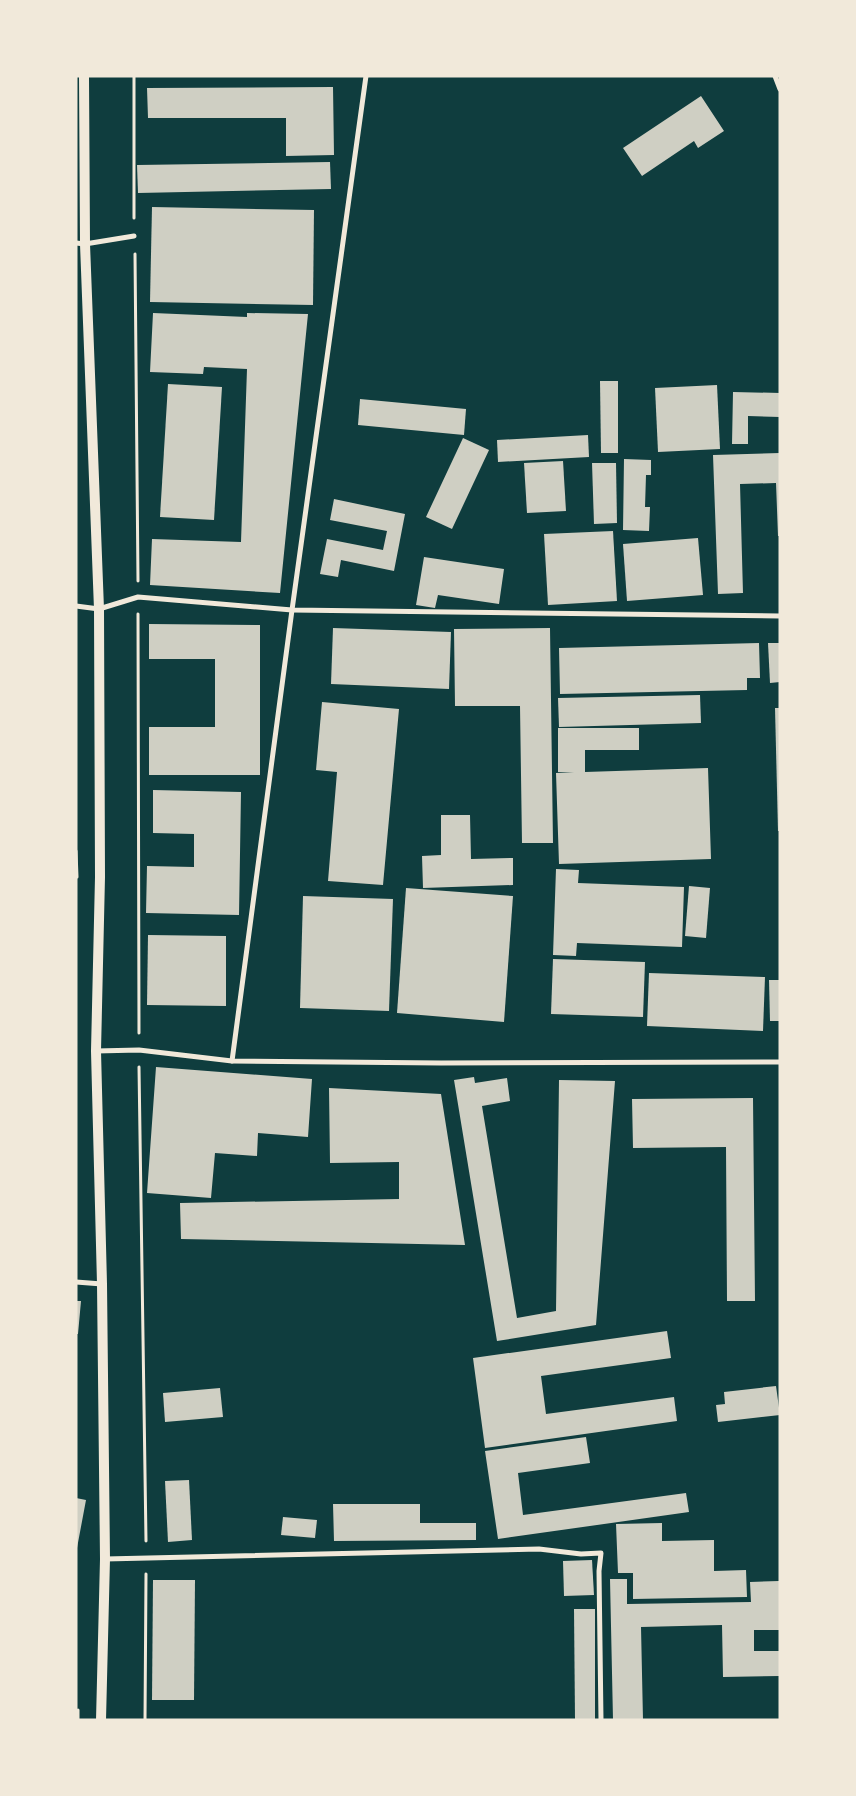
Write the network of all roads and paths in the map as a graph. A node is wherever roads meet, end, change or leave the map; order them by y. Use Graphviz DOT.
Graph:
graph roads {
  1 [pos="84,76"];
  2 [pos="134,76"];
  3 [pos="366,76"];
  4 [pos="775,76"];
  5 [pos="780,88"];
  6 [pos="134,236"];
  7 [pos="80,243"];
  8 [pos="138,597"];
  9 [pos="76,606"];
  10 [pos="99,609"];
  11 [pos="292,610"];
  12 [pos="780,616"];
  13 [pos="139,1050"];
  14 [pos="96,1051"];
  15 [pos="232,1061"];
  16 [pos="780,1062"];
  17 [pos="76,1282"];
  18 [pos="102,1284"];
  19 [pos="146,1557"];
  20 [pos="105,1559"];
  21 [pos="101,1720"];
  22 [pos="145,1720"];
  23 [pos="601,1720"];
  1 -- 7 [label="main road"];
  2 -- 6 [label="path"];
  3 -- 11 [label="street"];
  4 -- 5 [label="street"];
  6 -- 7 [label="street"];
  6 -- 8 [label="path"];
  7 -- 10 [label="main road"];
  8 -- 10 [label="street"];
  8 -- 11 [label="street"];
  8 -- 13 [label="path"];
  9 -- 10 [label="street"];
  10 -- 14 [label="main road"];
  11 -- 12 [label="street"];
  11 -- 15 [label="street"];
  13 -- 14 [label="street"];
  13 -- 15 [label="street"];
  13 -- 19 [label="path"];
  14 -- 18 [label="main road"];
  15 -- 16 [label="street"];
  17 -- 18 [label="street"];
  18 -- 20 [label="main road"];
  19 -- 20 [label="street"];
  19 -- 22 [label="path"];
  19 -- 23 [label="street"];
  20 -- 21 [label="main road"];
}
